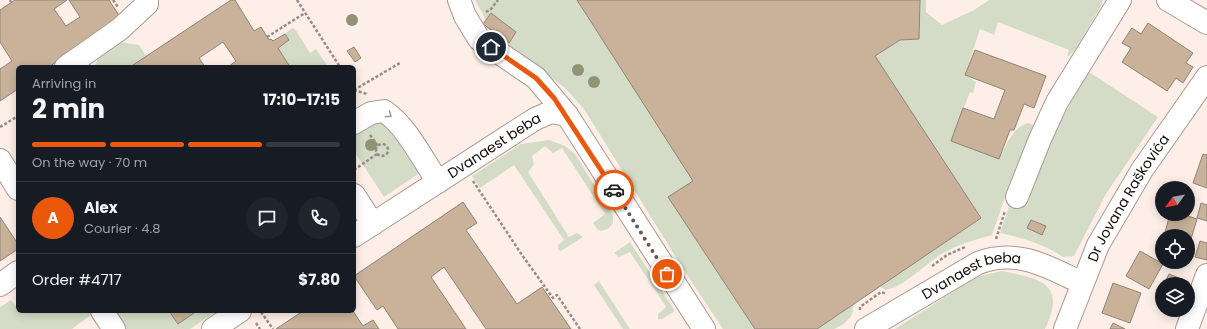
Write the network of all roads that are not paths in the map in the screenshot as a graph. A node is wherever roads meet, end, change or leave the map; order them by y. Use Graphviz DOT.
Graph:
graph roads {
  1 [pos="147,0"];
  2 [pos="459,0"];
  3 [pos="1120,0"];
  4 [pos="1168,0"];
  5 [pos="1207,23"];
  6 [pos="69,65"];
  7 [pos="1207,76"];
  8 [pos="567,115"];
  9 [pos="356,122"];
  10 [pos="0,160"];
  11 [pos="438,182"];
  12 [pos="16,186"];
  13 [pos="1017,197"];
  14 [pos="356,198"];
  15 [pos="373,224"];
  16 [pos="356,235"];
  17 [pos="16,273"];
  18 [pos="1207,275"];
  19 [pos="1082,283"];
  20 [pos="0,285"];
  21 [pos="103,313"];
  22 [pos="247,313"];
  23 [pos="114,329"];
  24 [pos="213,329"];
  25 [pos="704,329"];
  26 [pos="866,329"];
  27 [pos="1065,329"];
  28 [pos="1186,329"];
  1 -- 6 [label="street"];
  2 -- 8 [label="street"];
  3 -- 13 [label="street"];
  4 -- 5 [label="street"];
  7 -- 19 [label="street, Dr Jovana Raškovića"];
  8 -- 11 [label="street, Dvanaest beba"];
  8 -- 25 [label="street"];
  9 -- 11 [label="street, one-way"];
  10 -- 12 [label="street"];
  11 -- 15 [label="street, Dvanaest beba"];
  14 -- 15 [label="street"];
  15 -- 16 [label="street, Dvanaest beba"];
  17 -- 20 [label="street"];
  18 -- 28 [label="street"];
  19 -- 26 [label="street, Dvanaest beba"];
  19 -- 27 [label="street, Dr Jovana Raškovića"];
  21 -- 23 [label="street"];
  22 -- 24 [label="street"];
}
